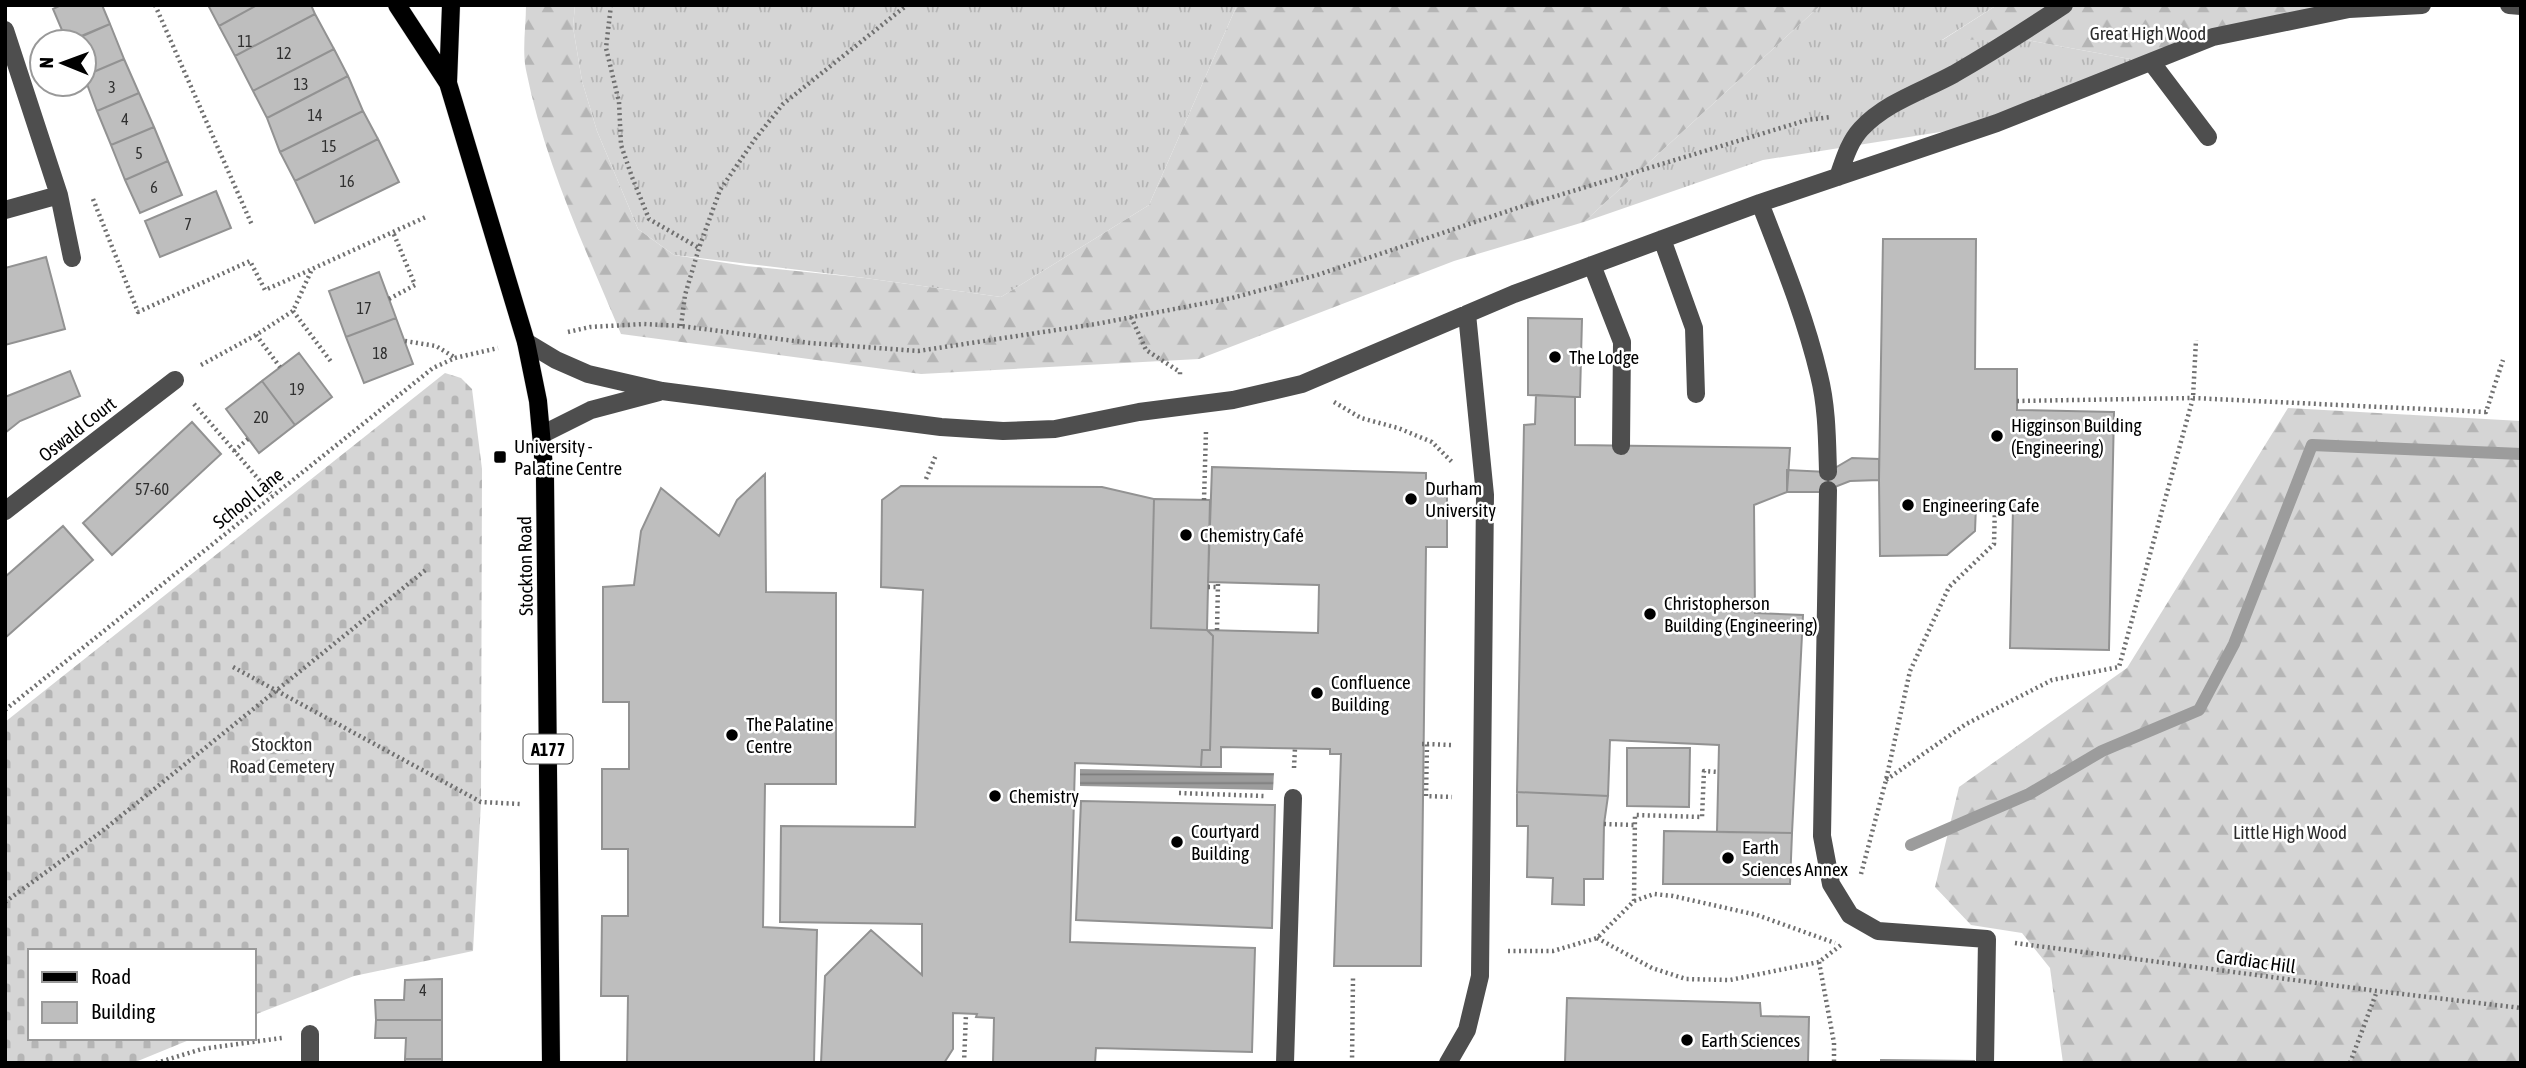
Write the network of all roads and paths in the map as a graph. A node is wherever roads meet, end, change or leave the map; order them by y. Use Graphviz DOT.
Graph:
graph roads {
  1 [pos="155,5"];
  2 [pos="397,5"];
  3 [pos="451,5"];
  4 [pos="611,5"];
  5 [pos="907,5"];
  6 [pos="2064,5"];
  7 [pos="2421,5"];
  8 [pos="2509,5"];
  9 [pos="2521,6"];
  10 [pos="6,33"];
  11 [pos="2152,63"];
  12 [pos="448,83"];
  13 [pos="1880,111"];
  14 [pos="2208,137"];
  15 [pos="1838,177"];
  16 [pos="59,195"];
  17 [pos="1760,203"];
  18 [pos="5,210"];
  19 [pos="428,216"];
  20 [pos="252,225"];
  21 [pos="393,232"];
  22 [pos="1662,239"];
  23 [pos="699,248"];
  24 [pos="72,258"];
  25 [pos="1592,265"];
  26 [pos="312,269"];
  27 [pos="121,271"];
  28 [pos="389,299"];
  29 [pos="293,311"];
  30 [pos="1467,314"];
  31 [pos="1131,317"];
  32 [pos="681,326"];
  33 [pos="256,335"];
  34 [pos="2196,340"];
  35 [pos="405,341"];
  36 [pos="526,342"];
  37 [pos="455,358"];
  38 [pos="2503,360"];
  39 [pos="332,363"];
  40 [pos="280,368"];
  41 [pos="175,380"];
  42 [pos="1302,384"];
  43 [pos="662,391"];
  44 [pos="1696,394"];
  45 [pos="2193,398"];
  46 [pos="2017,401"];
  47 [pos="1184,405"];
  48 [pos="543,434"];
  49 [pos="248,439"];
  50 [pos="940,446"];
  51 [pos="1621,446"];
  52 [pos="234,451"];
  53 [pos="1205,467"];
  54 [pos="926,479"];
  55 [pos="1485,495"];
  56 [pos="273,496"];
  57 [pos="1204,500"];
  58 [pos="1995,506"];
  59 [pos="5,511"];
  60 [pos="428,568"];
  61 [pos="1208,587"];
  62 [pos="1217,630"];
  63 [pos="233,667"];
  64 [pos="276,691"];
  65 [pos="5,710"];
  66 [pos="1451,745"];
  67 [pos="1295,748"];
  68 [pos="1718,772"];
  69 [pos="1886,780"];
  70 [pos="1179,793"];
  71 [pos="1293,798"];
  72 [pos="1481,799"];
  73 [pos="549,804"];
  74 [pos="1604,824"];
  75 [pos="1634,825"];
  76 [pos="1634,901"];
  77 [pos="5,902"];
  78 [pos="1850,915"];
  79 [pos="1597,938"];
  80 [pos="1987,939"];
  81 [pos="1840,945"];
  82 [pos="1480,950"];
  83 [pos="1353,978"];
  84 [pos="2377,991"];
  85 [pos="2521,1008"];
  86 [pos="965,1014"];
  87 [pos="310,1034"];
  88 [pos="156,1063"];
  89 [pos="310,1063"];
  90 [pos="551,1063"];
  91 [pos="964,1063"];
  92 [pos="1285,1063"];
  93 [pos="1352,1063"];
  94 [pos="1448,1063"];
  95 [pos="1834,1063"];
  96 [pos="1985,1063"];
  97 [pos="2350,1063"];
  1 -- 20 [label="path"];
  2 -- 12 [label="main road, Stockton Road"];
  3 -- 12 [label="main road, Stockton Road / A177"];
  4 -- 23 [label="path"];
  5 -- 23 [label="path"];
  6 -- 13 [label="street"];
  7 -- 11 [label="street"];
  8 -- 9 [label="street"];
  10 -- 16 [label="street"];
  11 -- 14 [label="street"];
  11 -- 15 [label="street"];
  12 -- 36 [label="main road, Stockton Road / A177"];
  13 -- 15 [label="street"];
  13 -- 31 [label="path, School Lane"];
  15 -- 17 [label="street"];
  16 -- 18 [label="street"];
  16 -- 24 [label="street"];
  17 -- 22 [label="street"];
  17 -- 78 [label="street"];
  19 -- 21 [label="path"];
  21 -- 26 [label="path"];
  21 -- 28 [label="path"];
  22 -- 25 [label="street"];
  22 -- 44 [label="street"];
  23 -- 32 [label="path"];
  25 -- 30 [label="street"];
  25 -- 51 [label="street"];
  26 -- 27 [label="path"];
  26 -- 29 [label="path"];
  29 -- 33 [label="path"];
  29 -- 39 [label="path"];
  30 -- 42 [label="street"];
  30 -- 55 [label="street"];
  31 -- 32 [label="path, School Lane"];
  31 -- 47 [label="path"];
  32 -- 36 [label="path, School Lane"];
  33 -- 40 [label="path"];
  33 -- 41 [label="path"];
  34 -- 45 [label="path"];
  35 -- 37 [label="path"];
  36 -- 37 [label="path, School Lane"];
  36 -- 43 [label="street"];
  36 -- 48 [label="main road, Stockton Road / A177"];
  37 -- 56 [label="path, School Lane"];
  38 -- 45 [label="path"];
  41 -- 52 [label="path"];
  41 -- 59 [label="street, Oswald Court"];
  42 -- 47 [label="street"];
  42 -- 55 [label="path"];
  43 -- 47 [label="street"];
  43 -- 48 [label="street"];
  45 -- 46 [label="path"];
  45 -- 69 [label="path"];
  48 -- 73 [label="main road, Stockton Road / A177"];
  49 -- 52 [label="path"];
  50 -- 54 [label="path"];
  52 -- 56 [label="path"];
  53 -- 57 [label="path"];
  55 -- 72 [label="street"];
  56 -- 65 [label="path, School Lane"];
  58 -- 69 [label="path"];
  60 -- 64 [label="path"];
  61 -- 62 [label="path"];
  63 -- 64 [label="path"];
  64 -- 73 [label="path"];
  64 -- 77 [label="path"];
  66 -- 72 [label="path"];
  67 -- 71 [label="path"];
  68 -- 75 [label="path"];
  69 -- 78 [label="path"];
  70 -- 71 [label="path"];
  71 -- 92 [label="street"];
  72 -- 82 [label="street"];
  73 -- 90 [label="main road, Stockton Road / A177"];
  74 -- 75 [label="path"];
  75 -- 76 [label="path"];
  76 -- 79 [label="path"];
  76 -- 81 [label="path"];
  78 -- 80 [label="street"];
  79 -- 82 [label="path"];
  79 -- 95 [label="path"];
  80 -- 84 [label="path, Cardiac Hill"];
  80 -- 96 [label="street"];
  82 -- 94 [label="street"];
  83 -- 93 [label="path"];
  84 -- 85 [label="path, Cardiac Hill"];
  84 -- 97 [label="path"];
  86 -- 91 [label="path"];
  87 -- 88 [label="path"];
  87 -- 89 [label="street"];
}
